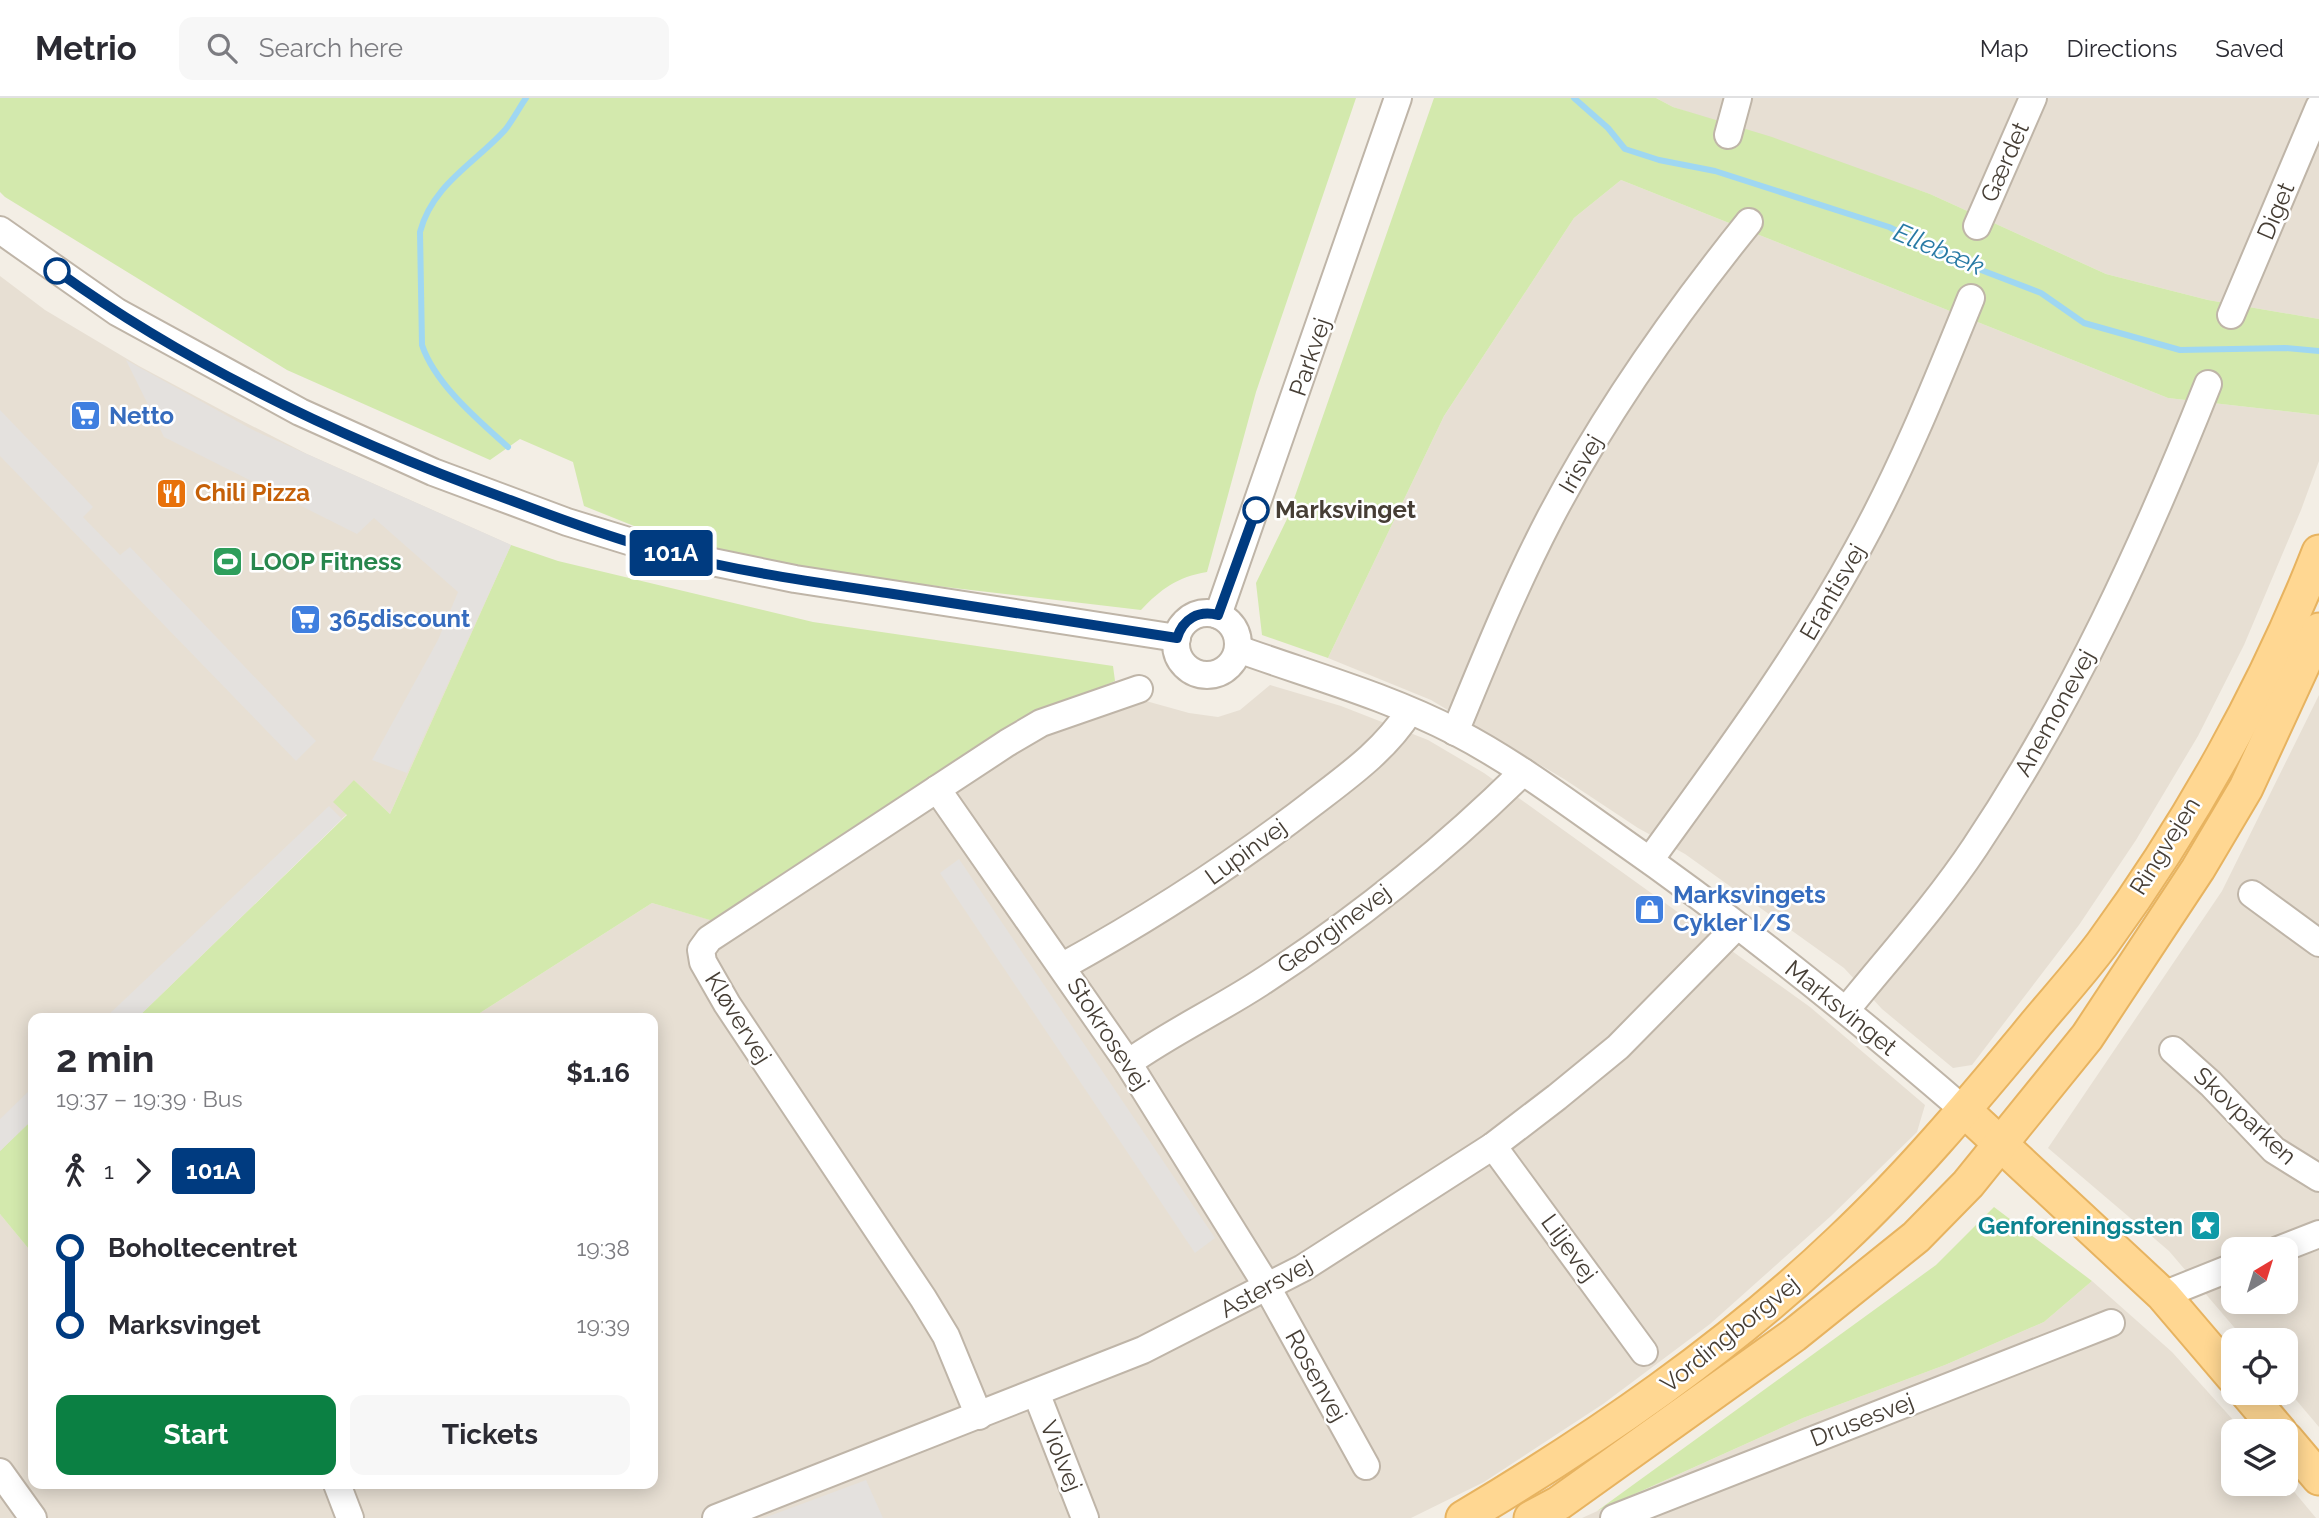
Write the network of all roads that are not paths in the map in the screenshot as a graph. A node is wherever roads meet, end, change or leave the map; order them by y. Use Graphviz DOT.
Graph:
graph roads {
  1 [pos="1398,98"];
  2 [pos="1738,98"];
  3 [pos="2033,98"];
  4 [pos="2319,107"];
  5 [pos="1728,135"];
  6 [pos="1749,222"];
  7 [pos="1976,226"];
  8 [pos="0,230"];
  9 [pos="1971,298"];
  10 [pos="2231,315"];
  11 [pos="2208,384"];
  12 [pos="2319,552"];
  13 [pos="1218,615"];
  14 [pos="2319,630"];
  15 [pos="1177,638"];
  16 [pos="1238,649"];
  17 [pos="1139,689"];
  18 [pos="1409,712"];
  19 [pos="1455,732"];
  20 [pos="1523,772"];
  21 [pos="937,789"];
  22 [pos="1650,860"];
  23 [pos="2252,894"];
  24 [pos="1737,926"];
  25 [pos="2319,943"];
  26 [pos="1063,966"];
  27 [pos="1847,1009"];
  28 [pos="2173,1050"];
  29 [pos="1128,1063"];
  30 [pos="1965,1111"];
  31 [pos="2001,1143"];
  32 [pos="1493,1146"];
  33 [pos="2319,1178"];
  34 [pos="2319,1234"];
  35 [pos="2298,1242"];
  36 [pos="2221,1272"];
  37 [pos="1267,1287"];
  38 [pos="2163,1295"];
  39 [pos="2111,1323"];
  40 [pos="1644,1352"];
  41 [pos="2221,1363"];
  42 [pos="1037,1395"];
  43 [pos="2257,1405"];
  44 [pos="979,1416"];
  45 [pos="2269,1419"];
  46 [pos="2298,1453"];
  47 [pos="1366,1466"];
  48 [pos="0,1472"];
  49 [pos="2319,1478"];
  50 [pos="339,1489"];
  51 [pos="33,1518"];
  52 [pos="350,1518"];
  53 [pos="716,1518"];
  54 [pos="1085,1518"];
  55 [pos="1463,1518"];
  56 [pos="1531,1518"];
  57 [pos="1614,1518"];
  1 -- 13 [label="street, Parkvej"];
  2 -- 5 [label="street"];
  3 -- 7 [label="street, Gærdet"];
  4 -- 10 [label="street, Diget"];
  6 -- 19 [label="street, Irisvej"];
  8 -- 15 [label="street"];
  9 -- 22 [label="street, Erantisvej"];
  11 -- 27 [label="street, Anemonevej"];
  12 -- 30 [label="main road, Ringvejen"];
  13 -- 15 [label="street"];
  13 -- 16 [label="street"];
  14 -- 31 [label="main road, Ringvejen"];
  15 -- 16 [label="street"];
  16 -- 18 [label="street, Marksvinget"];
  17 -- 21 [label="street, Kløvervej"];
  18 -- 19 [label="street, Marksvinget"];
  18 -- 26 [label="street, Lupinvej"];
  19 -- 20 [label="street, Marksvinget"];
  20 -- 22 [label="street, Marksvinget"];
  20 -- 29 [label="street, Georginevej"];
  21 -- 26 [label="street, Stokrosevej"];
  21 -- 44 [label="street, Kløvervej"];
  22 -- 24 [label="street, Marksvinget"];
  23 -- 25 [label="street"];
  24 -- 27 [label="street, Marksvinget"];
  24 -- 32 [label="street, Astersvej"];
  26 -- 29 [label="street, Stokrosevej"];
  27 -- 30 [label="street, Marksvinget"];
  28 -- 33 [label="street, Skovparken"];
  29 -- 37 [label="street, Stokrosevej"];
  30 -- 31 [label="main road"];
  30 -- 55 [label="main road, Vordingborgvej"];
  31 -- 38 [label="main road"];
  31 -- 56 [label="main road, Vordingborgvej"];
  32 -- 37 [label="street, Astersvej"];
  32 -- 40 [label="street, Liljevej"];
  34 -- 35 [label="street"];
  36 -- 38 [label="street"];
  37 -- 42 [label="street, Astersvej"];
  37 -- 47 [label="street, Rosenvej"];
  38 -- 41 [label="main road"];
  39 -- 57 [label="street, Drusesvej"];
  42 -- 44 [label="street, Astersvej"];
  42 -- 54 [label="street, Violvej"];
  43 -- 45 [label="main road"];
  44 -- 53 [label="street, Astersvej"];
  46 -- 49 [label="main road"];
  48 -- 51 [label="street"];
  50 -- 52 [label="street"];
}
